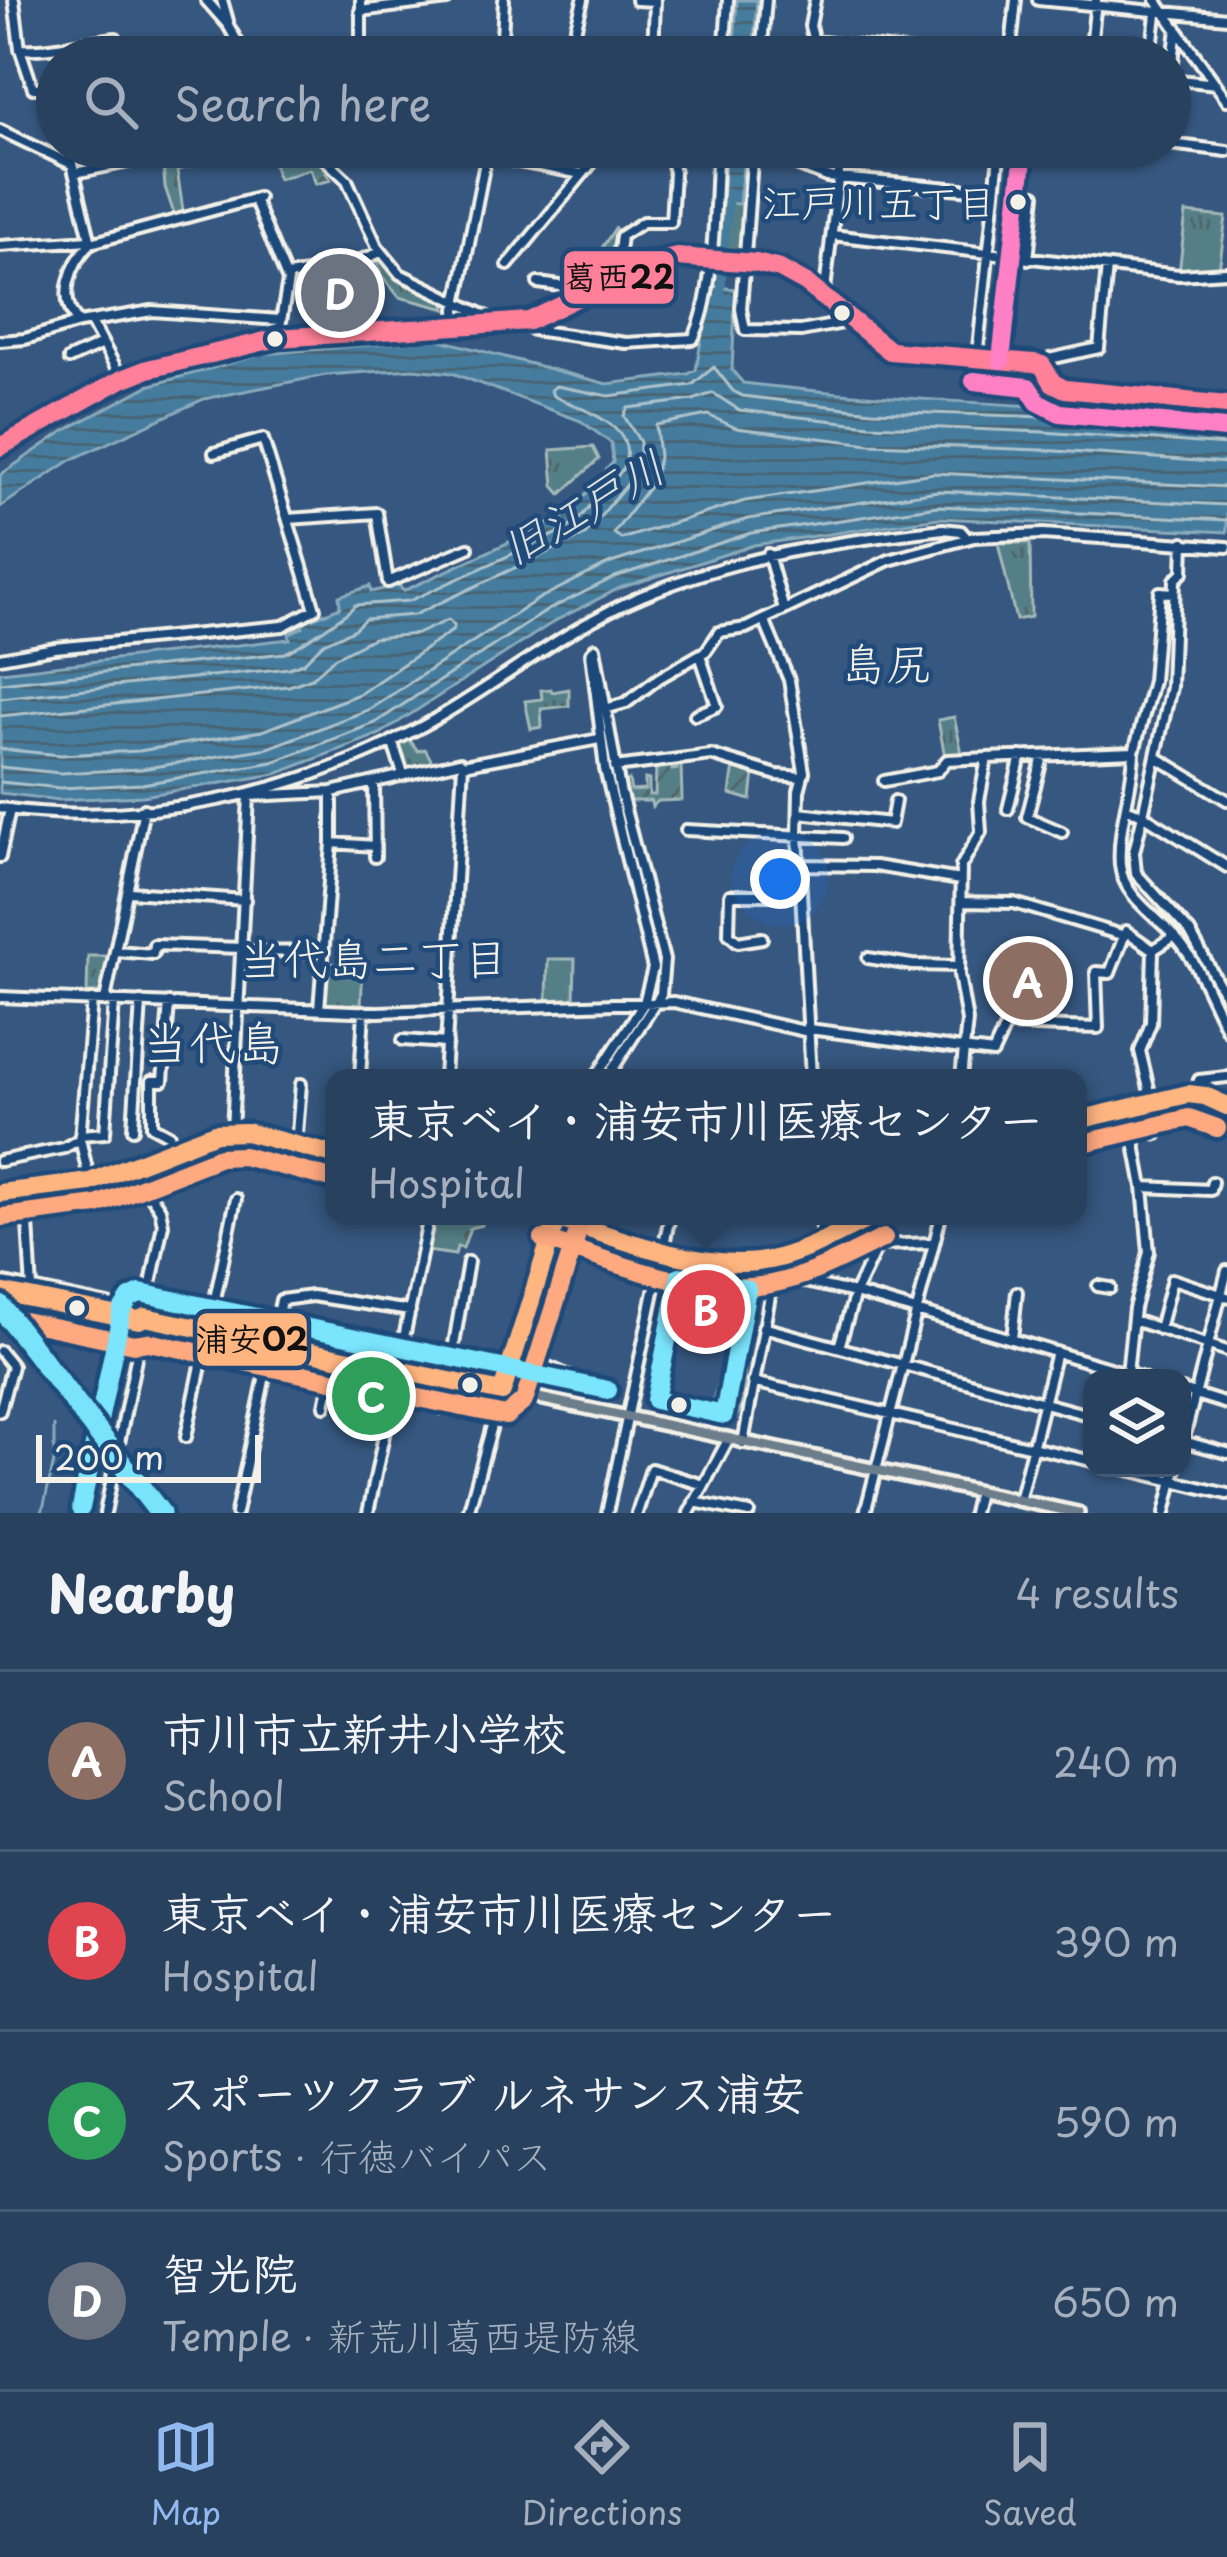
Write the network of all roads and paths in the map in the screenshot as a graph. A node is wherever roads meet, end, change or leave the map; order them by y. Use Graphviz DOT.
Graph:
graph roads {
  1 [pos="14,0"];
  2 [pos="206,0"];
  3 [pos="221,0"];
  4 [pos="447,0"];
  5 [pos="504,0"];
  6 [pos="583,0"];
  7 [pos="637,0"];
  8 [pos="655,0"];
  9 [pos="728,0"];
  10 [pos="766,0"];
  11 [pos="815,0"];
  12 [pos="1016,0"];
  13 [pos="1038,0"];
  14 [pos="1156,0"];
  15 [pos="431,1"];
  16 [pos="1096,4"];
  17 [pos="360,5"];
  18 [pos="1161,14"];
  19 [pos="1227,18"];
  20 [pos="228,25"];
  21 [pos="1177,28"];
  22 [pos="235,36"];
  23 [pos="361,36"];
  24 [pos="502,36"];
  25 [pos="574,36"];
  26 [pos="653,36"];
  27 [pos="725,36"];
  28 [pos="763,36"];
  29 [pos="813,36"];
  30 [pos="1012,36"];
  31 [pos="1092,36"];
  32 [pos="1156,36"];
  33 [pos="1176,36"];
  34 [pos="1183,36"];
  35 [pos="1191,48"];
  36 [pos="20,49"];
  37 [pos="36,50"];
  38 [pos="1191,81"];
  39 [pos="1216,84"];
  40 [pos="36,88"];
  41 [pos="1227,100"];
  42 [pos="0,130"];
  43 [pos="1191,147"];
  44 [pos="36,149"];
  45 [pos="1227,151"];
  46 [pos="78,168"];
  47 [pos="334,168"];
  48 [pos="484,168"];
  49 [pos="551,168"];
  50 [pos="587,168"];
  51 [pos="673,168"];
  52 [pos="717,168"];
  53 [pos="751,168"];
  54 [pos="810,168"];
  55 [pos="839,168"];
  56 [pos="998,168"];
  57 [pos="74,169"];
  58 [pos="582,174"];
  59 [pos="838,178"];
  60 [pos="995,192"];
  61 [pos="1035,195"];
  62 [pos="832,235"];
  63 [pos="90,241"];
  64 [pos="0,246"];
  65 [pos="381,252"];
  66 [pos="988,254"];
  67 [pos="712,259"];
  68 [pos="1028,259"];
  69 [pos="742,262"];
  70 [pos="508,265"];
  71 [pos="1107,267"];
  72 [pos="1227,272"];
  73 [pos="287,276"];
  74 [pos="623,276"];
  75 [pos="538,283"];
  76 [pos="593,290"];
  77 [pos="824,298"];
  78 [pos="458,300"];
  79 [pos="280,320"];
  80 [pos="854,321"];
  81 [pos="91,322"];
  82 [pos="520,322"];
  83 [pos="79,323"];
  84 [pos="486,325"];
  85 [pos="457,327"];
  86 [pos="278,338"];
  87 [pos="0,341"];
  88 [pos="102,344"];
  89 [pos="977,357"];
  90 [pos="69,359"];
  91 [pos="1042,365"];
  92 [pos="122,379"];
  93 [pos="1227,405"];
  94 [pos="0,447"];
  95 [pos="214,453"];
  96 [pos="288,519"];
  97 [pos="967,538"];
  98 [pos="1184,542"];
  99 [pos="1227,547"];
  100 [pos="468,548"];
  101 [pos="768,554"];
  102 [pos="1174,593"];
  103 [pos="784,610"];
  104 [pos="764,620"];
  105 [pos="700,655"];
  106 [pos="0,658"];
  107 [pos="602,709"];
  108 [pos="694,715"];
  109 [pos="599,739"];
  110 [pos="611,740"];
  111 [pos="392,741"];
  112 [pos="1134,752"];
  113 [pos="1021,756"];
  114 [pos="1042,756"];
  115 [pos="1156,757"];
  116 [pos="987,758"];
  117 [pos="464,765"];
  118 [pos="615,766"];
  119 [pos="403,774"];
  120 [pos="802,777"];
  121 [pos="884,781"];
  122 [pos="374,783"];
  123 [pos="332,792"];
  124 [pos="249,796"];
  125 [pos="1227,800"];
  126 [pos="895,801"];
  127 [pos="5,809"];
  128 [pos="144,809"];
  129 [pos="1008,809"];
  130 [pos="1128,809"];
  131 [pos="799,813"];
  132 [pos="1143,815"];
  133 [pos="686,830"];
  134 [pos="1062,832"];
  135 [pos="798,836"];
  136 [pos="843,838"];
  137 [pos="332,843"];
  138 [pos="0,857"];
  139 [pos="800,865"];
  140 [pos="1227,867"];
  141 [pos="961,880"];
  142 [pos="129,892"];
  143 [pos="801,895"];
  144 [pos="245,900"];
  145 [pos="961,902"];
  146 [pos="1124,936"];
  147 [pos="1175,936"];
  148 [pos="762,938"];
  149 [pos="242,950"];
  150 [pos="1153,950"];
  151 [pos="116,951"];
  152 [pos="324,951"];
  153 [pos="868,958"];
  154 [pos="959,966"];
  155 [pos="1227,976"];
  156 [pos="1221,987"];
  157 [pos="0,997"];
  158 [pos="1227,999"];
  159 [pos="92,1000"];
  160 [pos="109,1000"];
  161 [pos="141,1002"];
  162 [pos="169,1003"];
  163 [pos="644,1003"];
  164 [pos="656,1003"];
  165 [pos="240,1005"];
  166 [pos="450,1007"];
  167 [pos="319,1009"];
  168 [pos="364,1011"];
  169 [pos="809,1030"];
  170 [pos="1227,1030"];
  171 [pos="403,1040"];
  172 [pos="447,1043"];
  173 [pos="964,1048"];
  174 [pos="361,1069"];
  175 [pos="445,1069"];
  176 [pos="601,1069"];
  177 [pos="613,1069"];
  178 [pos="811,1069"];
  179 [pos="962,1069"];
  180 [pos="1227,1077"];
  181 [pos="301,1084"];
  182 [pos="1194,1094"];
  183 [pos="1151,1101"];
  184 [pos="1227,1106"];
  185 [pos="1128,1107"];
  186 [pos="1087,1118"];
  187 [pos="133,1129"];
  188 [pos="232,1131"];
  189 [pos="1157,1134"];
  190 [pos="80,1137"];
  191 [pos="296,1146"];
  192 [pos="175,1148"];
  193 [pos="325,1153"];
  194 [pos="0,1161"];
  195 [pos="130,1166"];
  196 [pos="1212,1182"];
  197 [pos="89,1183"];
  198 [pos="1143,1187"];
  199 [pos="26,1190"];
  200 [pos="0,1192"];
  201 [pos="236,1198"];
  202 [pos="427,1225"];
  203 [pos="552,1225"];
  204 [pos="584,1225"];
  205 [pos="668,1225"];
  206 [pos="820,1225"];
  207 [pos="854,1225"];
  208 [pos="938,1225"];
  209 [pos="821,1240"];
  210 [pos="931,1243"];
  211 [pos="662,1247"];
  212 [pos="468,1262"];
  213 [pos="759,1262"];
  214 [pos="1227,1271"];
  215 [pos="774,1274"];
  216 [pos="1098,1286"];
  217 [pos="0,1288"];
  218 [pos="1110,1288"];
  219 [pos="32,1289"];
  220 [pos="1017,1292"];
  221 [pos="855,1293"];
  222 [pos="1224,1296"];
  223 [pos="410,1311"];
  224 [pos="918,1312"];
  225 [pos="145,1317"];
  226 [pos="1133,1320"];
  227 [pos="763,1327"];
  228 [pos="1159,1329"];
  229 [pos="208,1330"];
  230 [pos="1012,1340"];
  231 [pos="272,1344"];
  232 [pos="1208,1345"];
  233 [pos="839,1347"];
  234 [pos="0,1351"];
  235 [pos="512,1351"];
  236 [pos="1227,1351"];
  237 [pos="1056,1352"];
  238 [pos="335,1357"];
  239 [pos="904,1365"];
  240 [pos="1113,1369"];
  241 [pos="1127,1369"];
  242 [pos="398,1370"];
  243 [pos="574,1378"];
  244 [pos="450,1381"];
  245 [pos="754,1382"];
  246 [pos="502,1392"];
  247 [pos="1191,1393"];
  248 [pos="1194,1394"];
  249 [pos="1043,1403"];
  250 [pos="1227,1404"];
  251 [pos="325,1406"];
  252 [pos="1191,1406"];
  253 [pos="443,1408"];
  254 [pos="0,1411"];
  255 [pos="891,1414"];
  256 [pos="1083,1414"];
  257 [pos="627,1418"];
  258 [pos="186,1437"];
  259 [pos="728,1440"];
  260 [pos="743,1443"];
  261 [pos="1191,1445"];
  262 [pos="1032,1447"];
  263 [pos="1227,1453"];
  264 [pos="1083,1460"];
  265 [pos="877,1471"];
  266 [pos="1157,1477"];
  267 [pos="1174,1477"];
  268 [pos="1173,1481"];
  269 [pos="704,1485"];
  270 [pos="978,1492"];
  271 [pos="1227,1494"];
  272 [pos="1019,1501"];
  273 [pos="694,1502"];
  274 [pos="105,1513"];
  275 [pos="236,1513"];
  276 [pos="368,1513"];
  277 [pos="468,1513"];
  278 [pos="607,1513"];
  279 [pos="637,1513"];
  280 [pos="689,1513"];
  281 [pos="749,1513"];
  282 [pos="865,1513"];
  283 [pos="973,1513"];
  284 [pos="1078,1513"];
  285 [pos="1165,1513"];
  1 -- 36 [label="street"];
  2 -- 20 [label="street"];
  3 -- 20 [label="street"];
  4 -- 15 [label="street"];
  5 -- 24 [label="street"];
  6 -- 25 [label="street"];
  7 -- 8 [label="street"];
  8 -- 26 [label="street"];
  9 -- 27 [label="street"];
  10 -- 28 [label="street"];
  11 -- 29 [label="street"];
  12 -- 30 [label="street"];
  13 -- 16 [label="street"];
  14 -- 18 [label="street"];
  15 -- 17 [label="street"];
  16 -- 18 [label="street"];
  16 -- 31 [label="street"];
  17 -- 23 [label="street"];
  18 -- 19 [label="street"];
  18 -- 21 [label="street"];
  18 -- 32 [label="street"];
  20 -- 22 [label="street"];
  21 -- 33 [label="street"];
  21 -- 34 [label="street"];
  35 -- 39 [label="street"];
  36 -- 37 [label="street"];
  36 -- 40 [label="street"];
  38 -- 39 [label="street"];
  39 -- 41 [label="street"];
  42 -- 44 [label="street"];
  43 -- 45 [label="street"];
  46 -- 57 [label="street"];
  47 -- 65 [label="street"];
  48 -- 78 [label="street"];
  49 -- 58 [label="street"];
  50 -- 58 [label="street"];
  51 -- 74 [label="street"];
  52 -- 67 [label="street"];
  53 -- 69 [label="street"];
  54 -- 59 [label="street"];
  55 -- 59 [label="street"];
  56 -- 60 [label="street"];
  57 -- 63 [label="street"];
  58 -- 70 [label="street"];
  59 -- 60 [label="street"];
  59 -- 62 [label="street"];
  60 -- 66 [label="street"];
  61 -- 68 [label="street"];
  62 -- 66 [label="street"];
  62 -- 77 [label="street"];
  63 -- 64 [label="street"];
  63 -- 73 [label="street"];
  63 -- 83 [label="street"];
  65 -- 73 [label="street"];
  65 -- 78 [label="street"];
  66 -- 68 [label="street"];
  66 -- 89 [label="street"];
  67 -- 69 [label="main road"];
  67 -- 74 [label="main road"];
  67 -- 82 [label="street"];
  68 -- 71 [label="street"];
  69 -- 77 [label="main road"];
  69 -- 80 [label="street"];
  71 -- 72 [label="street"];
  71 -- 91 [label="street"];
  73 -- 79 [label="street"];
  74 -- 76 [label="main road"];
  75 -- 76 [label="street"];
  76 -- 82 [label="main road"];
  77 -- 80 [label="main road"];
  78 -- 84 [label="street"];
  78 -- 85 [label="street"];
  79 -- 81 [label="street"];
  79 -- 86 [label="street"];
  80 -- 89 [label="main road"];
  81 -- 83 [label="street"];
  81 -- 88 [label="street"];
  82 -- 84 [label="main road"];
  83 -- 87 [label="street"];
  84 -- 85 [label="main road"];
  85 -- 86 [label="main road"];
  86 -- 92 [label="main road"];
  88 -- 90 [label="street"];
  88 -- 92 [label="street"];
  89 -- 91 [label="main road"];
  91 -- 93 [label="main road"];
  92 -- 94 [label="main road"];
  95 -- 96 [label="street"];
  96 -- 100 [label="street"];
  96 -- 106 [label="street"];
  97 -- 98 [label="street"];
  97 -- 101 [label="street"];
  97 -- 103 [label="street"];
  98 -- 99 [label="street"];
  98 -- 102 [label="street"];
  101 -- 103 [label="street"];
  101 -- 111 [label="street"];
  102 -- 112 [label="street"];
  102 -- 115 [label="street"];
  103 -- 104 [label="street"];
  104 -- 105 [label="street"];
  104 -- 120 [label="street"];
  105 -- 107 [label="street"];
  105 -- 108 [label="street"];
  107 -- 107 [label="street"];
  107 -- 109 [label="street"];
  107 -- 110 [label="street"];
  109 -- 110 [label="street"];
  109 -- 117 [label="street"];
  109 -- 163 [label="street"];
  110 -- 118 [label="street"];
  111 -- 119 [label="street"];
  111 -- 124 [label="street"];
  112 -- 114 [label="street"];
  112 -- 130 [label="street"];
  113 -- 114 [label="street"];
  113 -- 116 [label="street"];
  113 -- 129 [label="street"];
  114 -- 134 [label="street"];
  115 -- 125 [label="street"];
  115 -- 132 [label="street"];
  116 -- 121 [label="street"];
  116 -- 141 [label="street"];
  117 -- 119 [label="street"];
  117 -- 166 [label="street"];
  118 -- 120 [label="street"];
  118 -- 164 [label="street"];
  119 -- 122 [label="street"];
  120 -- 131 [label="street"];
  122 -- 123 [label="street"];
  122 -- 137 [label="street"];
  123 -- 124 [label="street"];
  123 -- 137 [label="street"];
  124 -- 128 [label="street"];
  124 -- 144 [label="street"];
  126 -- 131 [label="street"];
  127 -- 128 [label="street"];
  127 -- 138 [label="street"];
  128 -- 142 [label="street"];
  130 -- 132 [label="street"];
  130 -- 147 [label="street"];
  131 -- 135 [label="street"];
  132 -- 140 [label="street"];
  132 -- 156 [label="street"];
  133 -- 135 [label="street"];
  135 -- 136 [label="street"];
  135 -- 139 [label="street"];
  137 -- 152 [label="street"];
  139 -- 141 [label="street"];
  139 -- 143 [label="street"];
  141 -- 145 [label="street"];
  142 -- 144 [label="street"];
  142 -- 151 [label="street"];
  143 -- 148 [label="street"];
  143 -- 169 [label="street"];
  144 -- 149 [label="street"];
  145 -- 146 [label="street"];
  145 -- 154 [label="street"];
  146 -- 150 [label="street"];
  146 -- 173 [label="street"];
  147 -- 150 [label="street"];
  147 -- 170 [label="street"];
  149 -- 151 [label="street"];
  149 -- 152 [label="street"];
  149 -- 165 [label="street"];
  150 -- 183 [label="street"];
  151 -- 160 [label="street"];
  152 -- 167 [label="street"];
  153 -- 154 [label="street"];
  154 -- 173 [label="street"];
  155 -- 156 [label="street"];
  156 -- 158 [label="street"];
  157 -- 159 [label="street"];
  159 -- 160 [label="street"];
  159 -- 190 [label="street"];
  160 -- 161 [label="street"];
  160 -- 190 [label="street"];
  161 -- 162 [label="street"];
  161 -- 187 [label="street"];
  162 -- 165 [label="street"];
  162 -- 192 [label="street"];
  163 -- 164 [label="street"];
  163 -- 166 [label="street"];
  163 -- 176 [label="street"];
  164 -- 169 [label="street"];
  164 -- 177 [label="street"];
  165 -- 167 [label="street"];
  165 -- 188 [label="street"];
  166 -- 168 [label="street"];
  166 -- 172 [label="street"];
  167 -- 168 [label="street"];
  168 -- 174 [label="street"];
  169 -- 173 [label="street"];
  169 -- 178 [label="street"];
  171 -- 172 [label="street"];
  172 -- 175 [label="street"];
  173 -- 179 [label="street"];
  180 -- 182 [label="street"];
  181 -- 191 [label="street"];
  182 -- 183 [label="street"];
  182 -- 184 [label="street"];
  183 -- 185 [label="street"];
  183 -- 189 [label="street"];
  185 -- 186 [label="street"];
  185 -- 198 [label="street"];
  188 -- 191 [label="street"];
  188 -- 192 [label="street"];
  190 -- 194 [label="street"];
  190 -- 197 [label="street"];
  191 -- 193 [label="street"];
  192 -- 195 [label="street"];
  195 -- 197 [label="street"];
  195 -- 225 [label="street"];
  196 -- 198 [label="street"];
  197 -- 199 [label="street"];
  198 -- 226 [label="street"];
  199 -- 200 [label="street"];
  199 -- 219 [label="street"];
  201 -- 229 [label="street"];
  202 -- 223 [label="street"];
  203 -- 235 [label="street"];
  204 -- 211 [label="street"];
  205 -- 211 [label="street"];
  206 -- 209 [label="street"];
  207 -- 209 [label="street"];
  208 -- 210 [label="street"];
  209 -- 213 [label="street"];
  210 -- 221 [label="street"];
  210 -- 224 [label="street"];
  211 -- 213 [label="street"];
  211 -- 257 [label="street"];
  212 -- 244 [label="street"];
  213 -- 215 [label="street"];
  214 -- 222 [label="street"];
  215 -- 221 [label="street"];
  215 -- 227 [label="street"];
  216 -- 218 [label="street"];
  217 -- 219 [label="main road"];
  217 -- 225 [label="main road"];
  219 -- 225 [label="main road"];
  220 -- 230 [label="street"];
  221 -- 224 [label="street"];
  221 -- 233 [label="street"];
  222 -- 228 [label="street"];
  222 -- 232 [label="street"];
  223 -- 231 [label="street"];
  223 -- 242 [label="street"];
  224 -- 230 [label="street"];
  224 -- 239 [label="street"];
  225 -- 229 [label="main road"];
  225 -- 274 [label="street"];
  226 -- 228 [label="street"];
  226 -- 241 [label="street"];
  227 -- 233 [label="street"];
  227 -- 245 [label="street"];
  228 -- 232 [label="street"];
  229 -- 231 [label="main road"];
  229 -- 258 [label="street"];
  230 -- 237 [label="street"];
  231 -- 238 [label="main road"];
  231 -- 275 [label="street"];
  232 -- 236 [label="street"];
  232 -- 248 [label="street"];
  233 -- 239 [label="street"];
  234 -- 254 [label="street"];
  235 -- 243 [label="street"];
  235 -- 246 [label="street"];
  237 -- 240 [label="street"];
  237 -- 249 [label="street"];
  238 -- 242 [label="main road"];
  238 -- 251 [label="street"];
  239 -- 249 [label="street"];
  239 -- 255 [label="street"];
  242 -- 244 [label="main road"];
  242 -- 276 [label="street"];
  244 -- 246 [label="main road"];
  244 -- 253 [label="street"];
  245 -- 255 [label="street"];
  245 -- 260 [label="street"];
  246 -- 257 [label="main road"];
  246 -- 277 [label="street"];
  247 -- 248 [label="street"];
  248 -- 250 [label="street"];
  248 -- 252 [label="street"];
  249 -- 256 [label="street"];
  249 -- 262 [label="street"];
  255 -- 262 [label="street"];
  255 -- 265 [label="street"];
  257 -- 259 [label="main road"];
  257 -- 278 [label="street"];
  259 -- 260 [label="main road"];
  259 -- 269 [label="street"];
  260 -- 265 [label="main road"];
  261 -- 263 [label="street"];
  262 -- 264 [label="street"];
  262 -- 272 [label="street"];
  265 -- 270 [label="main road"];
  265 -- 282 [label="street"];
  266 -- 268 [label="street"];
  267 -- 268 [label="street"];
  268 -- 271 [label="street"];
  268 -- 285 [label="street"];
  269 -- 273 [label="street"];
  269 -- 279 [label="street"];
  270 -- 272 [label="main road"];
  270 -- 283 [label="street"];
  272 -- 284 [label="main road"];
  273 -- 280 [label="street"];
  273 -- 281 [label="street"];
}
